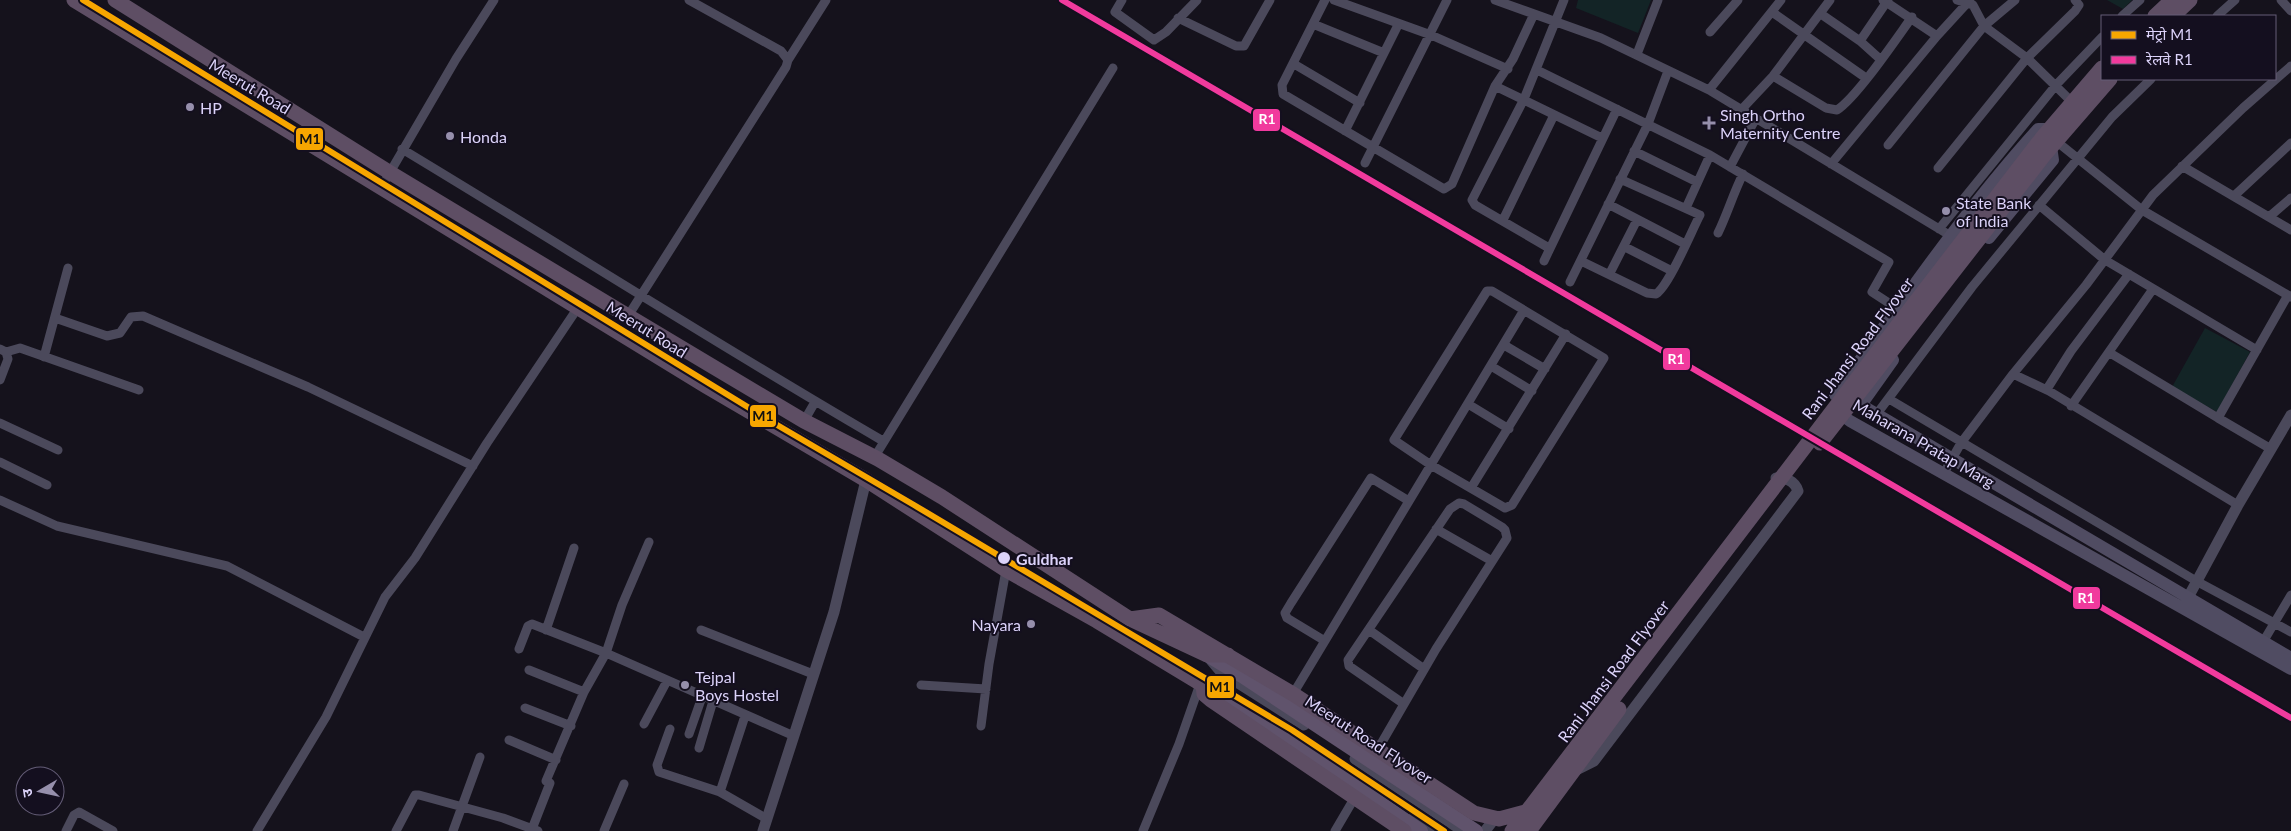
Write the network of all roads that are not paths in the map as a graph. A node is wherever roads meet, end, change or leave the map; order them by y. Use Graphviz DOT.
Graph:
graph roads {
  1 [pos="74,0"];
  2 [pos="114,0"];
  3 [pos="494,0"];
  4 [pos="689,0"];
  5 [pos="826,0"];
  6 [pos="1122,0"];
  7 [pos="1197,0"];
  8 [pos="1270,0"];
  9 [pos="1325,0"];
  10 [pos="1334,0"];
  11 [pos="1447,0"];
  12 [pos="1495,0"];
  13 [pos="1564,0"];
  14 [pos="1658,0"];
  15 [pos="1738,0"];
  16 [pos="1781,0"];
  17 [pos="1830,0"];
  18 [pos="1957,0"];
  19 [pos="2015,0"];
  20 [pos="2075,0"];
  21 [pos="2140,0"];
  22 [pos="2172,0"];
  23 [pos="2190,0"];
  24 [pos="2235,0"];
  25 [pos="2281,0"];
  26 [pos="1886,1"];
  27 [pos="1969,2"];
  28 [pos="2291,11"];
  29 [pos="1772,12"];
  30 [pos="1534,14"];
  31 [pos="1821,14"];
  32 [pos="2123,15"];
  33 [pos="2155,15"];
  34 [pos="2173,15"];
  35 [pos="2218,15"];
  36 [pos="1912,17"];
  37 [pos="1178,18"];
  38 [pos="1556,20"];
  39 [pos="1313,24"];
  40 [pos="1398,25"];
  41 [pos="1984,26"];
  42 [pos="1710,32"];
  43 [pos="1806,34"];
  44 [pos="1431,35"];
  45 [pos="1937,36"];
  46 [pos="2101,38"];
  47 [pos="1860,41"];
  48 [pos="1384,53"];
  49 [pos="1637,54"];
  50 [pos="2027,58"];
  51 [pos="1880,59"];
  52 [pos="788,60"];
  53 [pos="1294,64"];
  54 [pos="2291,66"];
  55 [pos="1112,68"];
  56 [pos="1508,69"];
  57 [pos="2101,69"];
  58 [pos="1537,70"];
  59 [pos="1668,71"];
  60 [pos="1773,76"];
  61 [pos="1866,78"];
  62 [pos="2276,79"];
  63 [pos="2109,80"];
  64 [pos="2150,80"];
  65 [pos="2275,80"];
  66 [pos="2056,85"];
  67 [pos="1495,86"];
  68 [pos="1709,90"];
  69 [pos="1524,99"];
  70 [pos="2072,102"];
  71 [pos="1360,103"];
  72 [pos="1617,110"];
  73 [pos="1742,110"];
  74 [pos="1554,114"];
  75 [pos="1756,118"];
  76 [pos="1648,124"];
  77 [pos="1345,131"];
  78 [pos="1602,138"];
  79 [pos="2052,139"];
  80 [pos="2291,143"];
  81 [pos="1888,145"];
  82 [pos="1373,147"];
  83 [pos="402,149"];
  84 [pos="1634,151"];
  85 [pos="1710,155"];
  86 [pos="2078,160"];
  87 [pos="1365,163"];
  88 [pos="1831,164"];
  89 [pos="2182,166"];
  90 [pos="1730,167"];
  91 [pos="1938,168"];
  92 [pos="389,172"];
  93 [pos="1743,174"];
  94 [pos="1620,179"];
  95 [pos="1697,182"];
  96 [pos="382,186"];
  97 [pos="2234,196"];
  98 [pos="2291,198"];
  99 [pos="1608,204"];
  100 [pos="2039,205"];
  101 [pos="1686,208"];
  102 [pos="2142,210"];
  103 [pos="2269,217"];
  104 [pos="1503,220"];
  105 [pos="1638,220"];
  106 [pos="1939,229"];
  107 [pos="2291,230"];
  108 [pos="1718,233"];
  109 [pos="1951,236"];
  110 [pos="1685,244"];
  111 [pos="1625,247"];
  112 [pos="1549,248"];
  113 [pos="2105,260"];
  114 [pos="1544,261"];
  115 [pos="1581,261"];
  116 [pos="68,268"];
  117 [pos="1672,271"];
  118 [pos="1610,273"];
  119 [pos="2129,274"];
  120 [pos="1570,282"];
  121 [pos="2153,289"];
  122 [pos="2290,296"];
  123 [pos="640,297"];
  124 [pos="579,306"];
  125 [pos="1898,309"];
  126 [pos="1524,310"];
  127 [pos="628,316"];
  128 [pos="55,318"];
  129 [pos="1566,334"];
  130 [pos="1504,345"];
  131 [pos="3,350"];
  132 [pos="2257,350"];
  133 [pos="2110,353"];
  134 [pos="44,357"];
  135 [pos="1491,366"];
  136 [pos="1545,369"];
  137 [pos="2013,374"];
  138 [pos="0,380"];
  139 [pos="139,390"];
  140 [pos="2047,390"];
  141 [pos="1532,391"];
  142 [pos="1889,399"];
  143 [pos="815,402"];
  144 [pos="1468,404"];
  145 [pos="1861,404"];
  146 [pos="2071,406"];
  147 [pos="1876,415"];
  148 [pos="2291,415"];
  149 [pos="2218,418"];
  150 [pos="804,421"];
  151 [pos="1850,421"];
  152 [pos="0,423"];
  153 [pos="1509,429"];
  154 [pos="883,442"];
  155 [pos="1961,443"];
  156 [pos="2271,449"];
  157 [pos="58,450"];
  158 [pos="874,458"];
  159 [pos="1952,459"];
  160 [pos="0,462"];
  161 [pos="1431,465"];
  162 [pos="473,466"];
  163 [pos="1944,473"];
  164 [pos="866,480"];
  165 [pos="47,485"];
  166 [pos="1471,488"];
  167 [pos="0,500"];
  168 [pos="1409,501"];
  169 [pos="2238,505"];
  170 [pos="1436,529"];
  171 [pos="649,542"];
  172 [pos="574,548"];
  173 [pos="1492,561"];
  174 [pos="1006,570"];
  175 [pos="2198,582"];
  176 [pos="2291,595"];
  177 [pos="2186,603"];
  178 [pos="1130,619"];
  179 [pos="2275,622"];
  180 [pos="546,630"];
  181 [pos="701,630"];
  182 [pos="1369,630"];
  183 [pos="2291,632"];
  184 [pos="1121,636"];
  185 [pos="364,637"];
  186 [pos="1325,641"];
  187 [pos="2263,642"];
  188 [pos="519,649"];
  189 [pos="606,653"];
  190 [pos="1207,655"];
  191 [pos="1228,655"];
  192 [pos="2291,658"];
  193 [pos="1424,669"];
  194 [pos="529,670"];
  195 [pos="2291,670"];
  196 [pos="813,674"];
  197 [pos="667,681"];
  198 [pos="921,685"];
  199 [pos="1201,685"];
  200 [pos="986,689"];
  201 [pos="584,692"];
  202 [pos="1293,694"];
  203 [pos="702,697"];
  204 [pos="713,701"];
  205 [pos="1404,704"];
  206 [pos="525,708"];
  207 [pos="745,716"];
  208 [pos="644,724"];
  209 [pos="571,726"];
  210 [pos="981,726"];
  211 [pos="670,729"];
  212 [pos="688,734"];
  213 [pos="794,736"];
  214 [pos="509,740"];
  215 [pos="699,748"];
  216 [pos="1378,749"];
  217 [pos="480,757"];
  218 [pos="556,760"];
  219 [pos="1571,765"];
  220 [pos="624,784"];
  221 [pos="720,792"];
  222 [pos="1355,797"];
  223 [pos="462,806"];
  224 [pos="1529,811"];
  225 [pos="1495,818"];
  226 [pos="767,819"];
  227 [pos="261,830"];
  228 [pos="535,830"];
  229 [pos="66,831"];
  230 [pos="114,831"];
  231 [pos="396,831"];
  232 [pos="453,831"];
  233 [pos="604,831"];
  234 [pos="763,831"];
  235 [pos="1143,831"];
  236 [pos="1335,831"];
  237 [pos="1404,831"];
  238 [pos="1421,831"];
  239 [pos="1432,831"];
  240 [pos="1463,831"];
  241 [pos="1476,831"];
  242 [pos="1485,831"];
  243 [pos="1512,831"];
  244 [pos="1529,831"];
  1 -- 96 [label="highway, Meerut Road"];
  2 -- 92 [label="highway, Meerut Road"];
  3 -- 83 [label="street"];
  4 -- 52 [label="street"];
  5 -- 52 [label="street"];
  6 -- 37 [label="street"];
  7 -- 37 [label="street"];
  8 -- 37 [label="street"];
  9 -- 39 [label="street"];
  10 -- 40 [label="street"];
  11 -- 44 [label="street"];
  12 -- 30 [label="street"];
  13 -- 38 [label="street"];
  14 -- 49 [label="street"];
  15 -- 42 [label="street"];
  16 -- 29 [label="street"];
  17 -- 31 [label="street"];
  18 -- 27 [label="street"];
  19 -- 41 [label="street"];
  20 -- 50 [label="street"];
  21 -- 32 [label="street"];
  22 -- 33 [label="highway"];
  23 -- 34 [label="highway"];
  24 -- 35 [label="street"];
  25 -- 28 [label="street"];
  26 -- 36 [label="street"];
  26 -- 47 [label="street"];
  27 -- 41 [label="street"];
  27 -- 45 [label="street"];
  29 -- 43 [label="street"];
  29 -- 68 [label="street"];
  30 -- 38 [label="street"];
  30 -- 56 [label="street"];
  31 -- 43 [label="street"];
  31 -- 47 [label="street"];
  36 -- 45 [label="street"];
  36 -- 51 [label="street"];
  38 -- 49 [label="street"];
  38 -- 58 [label="street"];
  39 -- 48 [label="street"];
  39 -- 53 [label="street"];
  40 -- 44 [label="street"];
  40 -- 48 [label="street"];
  41 -- 50 [label="street"];
  41 -- 81 [label="street"];
  43 -- 60 [label="street"];
  43 -- 61 [label="street"];
  44 -- 56 [label="street"];
  44 -- 82 [label="street"];
  45 -- 88 [label="street"];
  46 -- 66 [label="street"];
  47 -- 51 [label="street"];
  48 -- 71 [label="street"];
  49 -- 59 [label="street"];
  50 -- 66 [label="street"];
  50 -- 91 [label="street"];
  51 -- 61 [label="street"];
  52 -- 123 [label="street"];
  53 -- 71 [label="street"];
  53 -- 77 [label="street"];
  54 -- 62 [label="street"];
  55 -- 154 [label="street"];
  56 -- 67 [label="street"];
  57 -- 70 [label="highway"];
  58 -- 69 [label="street"];
  58 -- 72 [label="street"];
  59 -- 68 [label="street"];
  59 -- 76 [label="street"];
  60 -- 61 [label="street"];
  60 -- 73 [label="street"];
  63 -- 79 [label="highway"];
  64 -- 86 [label="street"];
  65 -- 89 [label="street"];
  66 -- 70 [label="street"];
  66 -- 106 [label="street"];
  67 -- 69 [label="street"];
  67 -- 82 [label="street"];
  68 -- 73 [label="street"];
  69 -- 74 [label="street"];
  69 -- 104 [label="street"];
  70 -- 79 [label="highway"];
  71 -- 77 [label="street"];
  72 -- 76 [label="street"];
  72 -- 78 [label="street"];
  73 -- 75 [label="street"];
  74 -- 78 [label="street"];
  74 -- 104 [label="street"];
  75 -- 88 [label="street"];
  75 -- 90 [label="street"];
  76 -- 84 [label="street"];
  76 -- 85 [label="street"];
  77 -- 82 [label="street"];
  78 -- 112 [label="street"];
  79 -- 86 [label="street"];
  79 -- 109 [label="main road, Maharana Pratap Marg"];
  79 -- 145 [label="main road, Maharana Pratap Marg"];
  79 -- 219 [label="highway, Rani Jhansi Road Flyover"];
  80 -- 97 [label="street"];
  82 -- 87 [label="street"];
  83 -- 92 [label="street"];
  83 -- 123 [label="street"];
  84 -- 94 [label="street"];
  84 -- 95 [label="street"];
  85 -- 90 [label="street"];
  85 -- 95 [label="street"];
  86 -- 100 [label="street"];
  86 -- 102 [label="street"];
  88 -- 106 [label="street"];
  89 -- 97 [label="street"];
  89 -- 102 [label="street"];
  90 -- 93 [label="street"];
  92 -- 96 [label="street"];
  92 -- 127 [label="highway, Meerut Road"];
  93 -- 108 [label="street"];
  93 -- 125 [label="street"];
  94 -- 99 [label="street"];
  94 -- 101 [label="street"];
  95 -- 101 [label="street"];
  96 -- 124 [label="highway, Meerut Road"];
  97 -- 103 [label="street"];
  98 -- 103 [label="street"];
  99 -- 105 [label="street"];
  99 -- 115 [label="street"];
  100 -- 113 [label="street"];
  100 -- 142 [label="street"];
  101 -- 110 [label="street"];
  102 -- 113 [label="street"];
  102 -- 122 [label="street"];
  103 -- 107 [label="street"];
  104 -- 112 [label="street"];
  105 -- 110 [label="street"];
  105 -- 111 [label="street"];
  106 -- 109 [label="street"];
  109 -- 125 [label="main road, Maharana Pratap Marg"];
  110 -- 117 [label="street"];
  111 -- 117 [label="street"];
  111 -- 118 [label="street"];
  112 -- 114 [label="street"];
  113 -- 119 [label="street"];
  113 -- 137 [label="street"];
  115 -- 118 [label="street"];
  115 -- 120 [label="street"];
  116 -- 128 [label="street"];
  117 -- 118 [label="street"];
  119 -- 121 [label="street"];
  119 -- 140 [label="street"];
  121 -- 132 [label="street"];
  121 -- 133 [label="street"];
  122 -- 132 [label="street"];
  123 -- 127 [label="street"];
  123 -- 143 [label="street"];
  124 -- 162 [label="street"];
  124 -- 164 [label="highway, Meerut Road"];
  125 -- 151 [label="main road, Maharana Pratap Marg"];
  126 -- 129 [label="street"];
  126 -- 130 [label="street"];
  126 -- 161 [label="street"];
  127 -- 150 [label="highway, Meerut Road"];
  128 -- 134 [label="street"];
  128 -- 162 [label="street"];
  129 -- 136 [label="street"];
  129 -- 166 [label="street"];
  130 -- 135 [label="street"];
  130 -- 136 [label="street"];
  131 -- 134 [label="street"];
  131 -- 138 [label="street"];
  132 -- 149 [label="street"];
  133 -- 146 [label="street"];
  133 -- 149 [label="street"];
  134 -- 139 [label="street"];
  135 -- 141 [label="street"];
  135 -- 144 [label="street"];
  136 -- 141 [label="street"];
  137 -- 140 [label="street"];
  137 -- 155 [label="street"];
  140 -- 146 [label="street"];
  141 -- 153 [label="street"];
  142 -- 147 [label="street"];
  142 -- 155 [label="street"];
  143 -- 150 [label="street"];
  143 -- 154 [label="street"];
  144 -- 153 [label="street"];
  144 -- 161 [label="street"];
  145 -- 147 [label="main road, Maharana Pratap Marg"];
  145 -- 151 [label="main road"];
  146 -- 169 [label="street"];
  147 -- 159 [label="main road, Maharana Pratap Marg"];
  148 -- 156 [label="street"];
  149 -- 156 [label="street"];
  150 -- 158 [label="highway, Meerut Road"];
  151 -- 163 [label="main road, Maharana Pratap Marg"];
  152 -- 157 [label="street"];
  153 -- 166 [label="street"];
  154 -- 158 [label="street"];
  155 -- 159 [label="street"];
  155 -- 175 [label="street"];
  156 -- 169 [label="street"];
  158 -- 178 [label="highway, Meerut Road"];
  159 -- 163 [label="street"];
  159 -- 177 [label="main road, Maharana Pratap Marg"];
  160 -- 165 [label="street"];
  161 -- 166 [label="street"];
  161 -- 168 [label="street"];
  162 -- 185 [label="street"];
  163 -- 177 [label="main road, Maharana Pratap Marg"];
  164 -- 174 [label="highway, Meerut Road"];
  164 -- 196 [label="street"];
  167 -- 185 [label="street"];
  168 -- 186 [label="street"];
  168 -- 186 [label="street"];
  169 -- 175 [label="street"];
  170 -- 173 [label="street"];
  170 -- 173 [label="street"];
  170 -- 182 [label="street"];
  171 -- 189 [label="street"];
  172 -- 180 [label="street"];
  173 -- 193 [label="street"];
  174 -- 184 [label="highway, Meerut Road"];
  174 -- 200 [label="street"];
  175 -- 177 [label="street"];
  175 -- 179 [label="street"];
  176 -- 179 [label="street"];
  177 -- 187 [label="main road, Maharana Pratap Marg"];
  177 -- 195 [label="main road, Maharana Pratap Marg"];
  178 -- 184 [label="highway"];
  178 -- 190 [label="highway, Meerut Road"];
  178 -- 191 [label="highway"];
  179 -- 183 [label="street"];
  179 -- 187 [label="street"];
  180 -- 188 [label="street"];
  180 -- 189 [label="street"];
  181 -- 196 [label="street"];
  182 -- 193 [label="street"];
  182 -- 205 [label="street"];
  184 -- 199 [label="highway, Meerut Road"];
  185 -- 227 [label="street"];
  186 -- 202 [label="street"];
  187 -- 192 [label="main road, Maharana Pratap Marg"];
  189 -- 197 [label="street"];
  189 -- 201 [label="street"];
  190 -- 191 [label="highway"];
  190 -- 240 [label="street"];
  190 -- 241 [label="main road, Meerut Road Flyover"];
  191 -- 202 [label="highway"];
  193 -- 205 [label="street"];
  194 -- 201 [label="street"];
  196 -- 213 [label="street"];
  197 -- 203 [label="street"];
  197 -- 208 [label="street"];
  198 -- 200 [label="street"];
  199 -- 222 [label="highway"];
  199 -- 235 [label="street"];
  199 -- 238 [label="main road"];
  199 -- 239 [label="street"];
  200 -- 210 [label="street"];
  201 -- 209 [label="street"];
  202 -- 216 [label="highway"];
  203 -- 204 [label="street"];
  203 -- 212 [label="street"];
  204 -- 207 [label="street"];
  204 -- 215 [label="street"];
  205 -- 216 [label="street"];
  206 -- 209 [label="street"];
  207 -- 213 [label="street"];
  207 -- 221 [label="street"];
  209 -- 218 [label="street"];
  211 -- 221 [label="street"];
  213 -- 226 [label="street"];
  214 -- 218 [label="street"];
  216 -- 225 [label="highway"];
  217 -- 223 [label="street"];
  218 -- 228 [label="street"];
  219 -- 219 [label="street"];
  219 -- 224 [label="highway"];
  219 -- 244 [label="highway"];
  220 -- 233 [label="street"];
  221 -- 226 [label="street"];
  222 -- 236 [label="street"];
  222 -- 237 [label="highway"];
  223 -- 228 [label="street"];
  223 -- 231 [label="street"];
  223 -- 232 [label="street"];
  224 -- 225 [label="highway"];
  224 -- 243 [label="highway"];
  225 -- 242 [label="street"];
  226 -- 234 [label="street"];
  229 -- 230 [label="street"];
}
